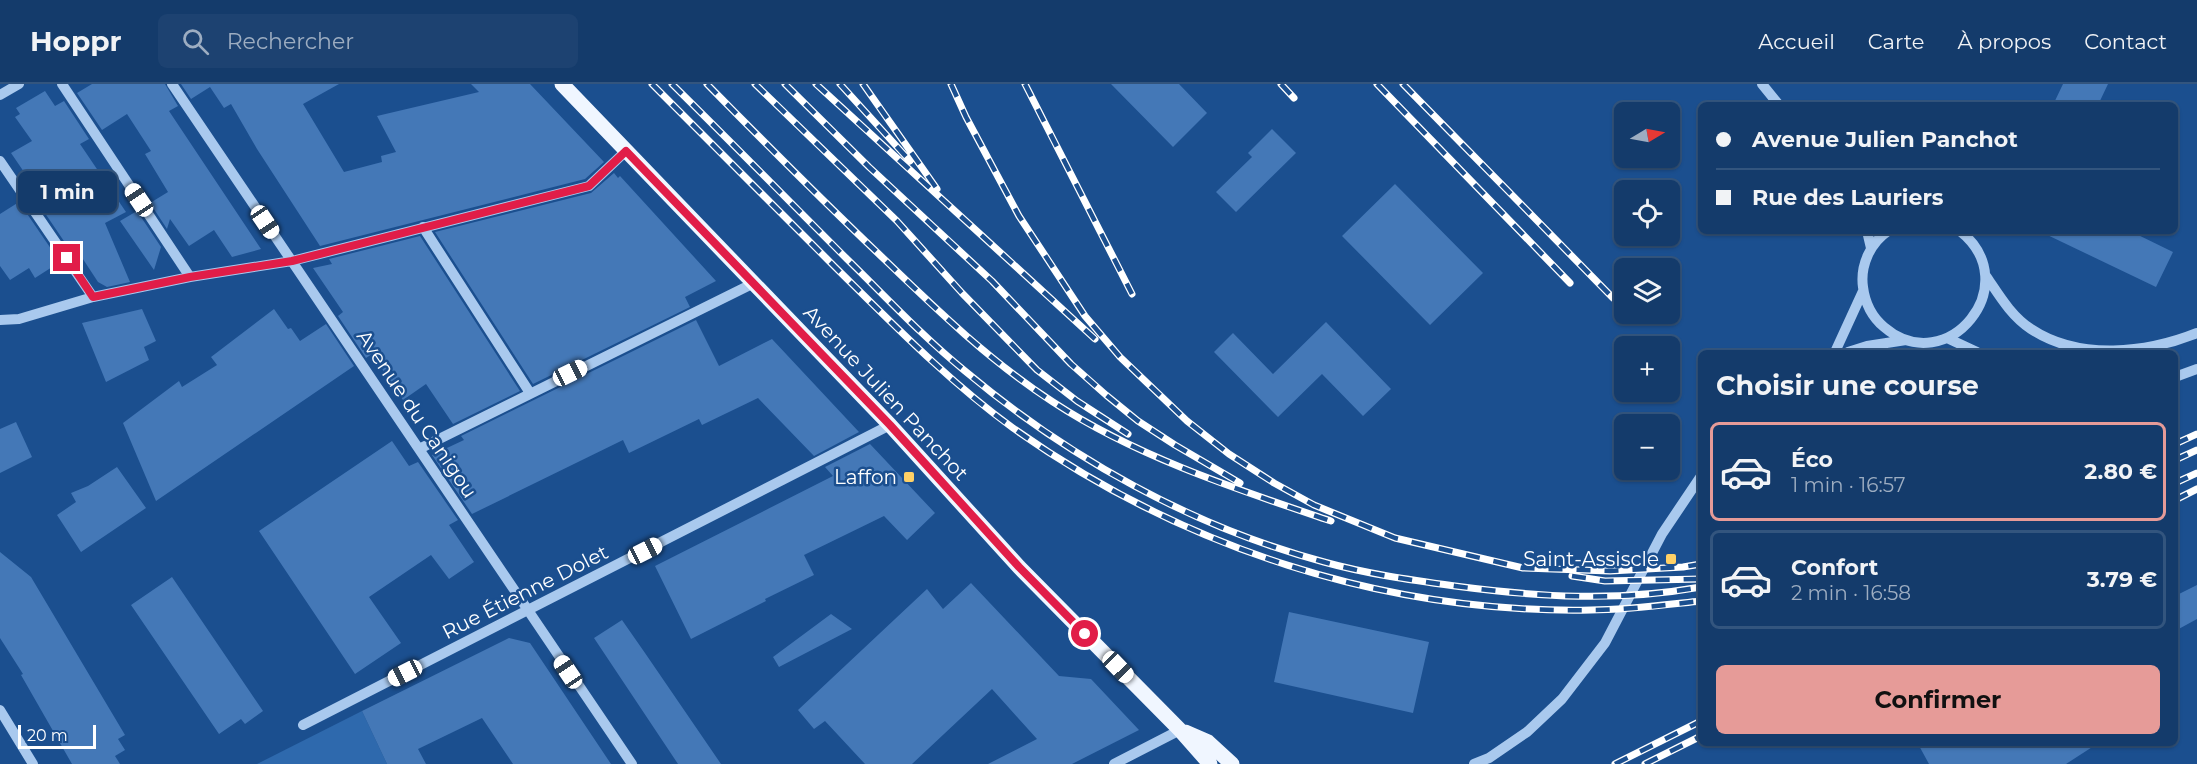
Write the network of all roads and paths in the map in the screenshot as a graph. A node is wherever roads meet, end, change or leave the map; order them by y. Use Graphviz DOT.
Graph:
graph roads {
  1 [pos="20,84"];
  2 [pos="62,84"];
  3 [pos="172,84"];
  4 [pos="562,84"];
  5 [pos="1762,84"];
  6 [pos="0,95"];
  7 [pos="1777,102"];
  8 [pos="626,151"];
  9 [pos="0,161"];
  10 [pos="423,227"];
  11 [pos="1868,234"];
  12 [pos="1884,234"];
  13 [pos="1964,234"];
  14 [pos="1871,248"];
  15 [pos="292,261"];
  16 [pos="1986,276"];
  17 [pos="190,277"];
  18 [pos="752,284"];
  19 [pos="1863,291"];
  20 [pos="93,297"];
  21 [pos="0,320"];
  22 [pos="2197,333"];
  23 [pos="1947,338"];
  24 [pos="1906,340"];
  25 [pos="1836,350"];
  26 [pos="1854,350"];
  27 [pos="1973,350"];
  28 [pos="2197,369"];
  29 [pos="2178,376"];
  30 [pos="530,393"];
  31 [pos="890,425"];
  32 [pos="419,449"];
  33 [pos="1698,480"];
  34 [pos="527,611"];
  35 [pos="0,710"];
  36 [pos="303,725"];
  37 [pos="1180,730"];
  38 [pos="33,764"];
  39 [pos="632,764"];
  40 [pos="1114,764"];
  41 [pos="1210,764"];
  42 [pos="1232,764"];
  43 [pos="1474,764"];
  1 -- 6 [label="street"];
  2 -- 17 [label="street"];
  3 -- 15 [label="street, Avenue du Canigou"];
  4 -- 8 [label="main road, Avenue Julien Panchot"];
  5 -- 7 [label="street"];
  8 -- 10 [label="street"];
  8 -- 18 [label="main road, Avenue Julien Panchot"];
  9 -- 20 [label="street"];
  10 -- 15 [label="street"];
  10 -- 30 [label="street"];
  11 -- 14 [label="street"];
  12 -- 14 [label="street"];
  13 -- 16 [label="street"];
  14 -- 19 [label="street"];
  15 -- 17 [label="street"];
  15 -- 32 [label="street, Avenue du Canigou"];
  16 -- 22 [label="street"];
  16 -- 23 [label="street"];
  17 -- 20 [label="street"];
  18 -- 30 [label="street"];
  18 -- 31 [label="main road, Avenue Julien Panchot"];
  19 -- 24 [label="street"];
  19 -- 25 [label="street"];
  20 -- 21 [label="street"];
  23 -- 24 [label="street"];
  23 -- 27 [label="street"];
  24 -- 26 [label="street"];
  28 -- 29 [label="street"];
  30 -- 32 [label="street"];
  31 -- 34 [label="street, Rue Étienne Dolet"];
  31 -- 37 [label="main road, Avenue Julien Panchot"];
  32 -- 34 [label="street, Avenue du Canigou"];
  33 -- 43 [label="street"];
  34 -- 36 [label="street, Rue Étienne Dolet"];
  34 -- 39 [label="street, Avenue du Canigou"];
  35 -- 38 [label="street"];
  37 -- 40 [label="street"];
  37 -- 41 [label="main road, Avenue Julien Panchot"];
  37 -- 42 [label="main road, Avenue Julien Panchot"];
}
